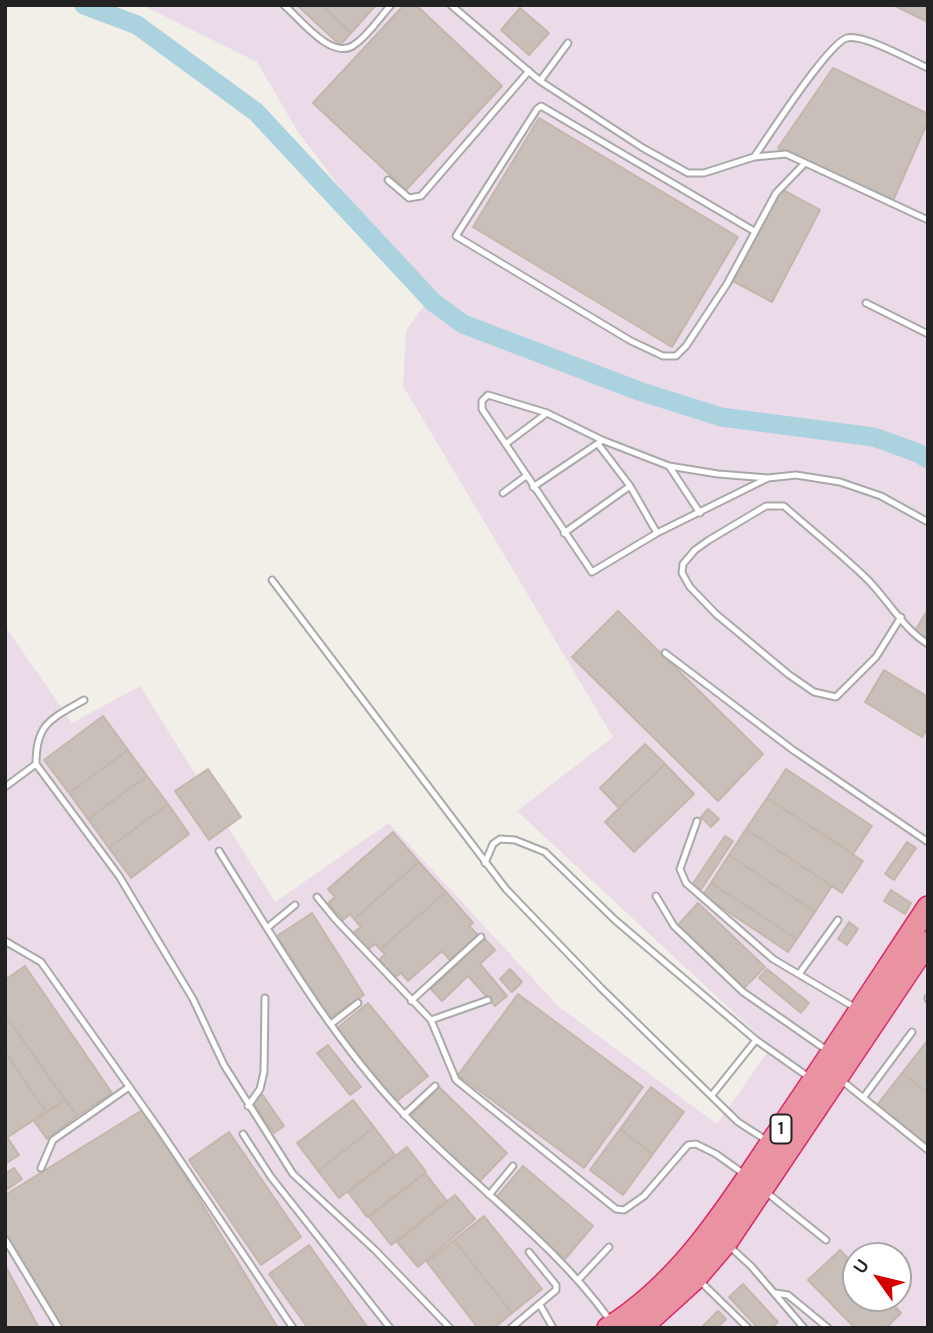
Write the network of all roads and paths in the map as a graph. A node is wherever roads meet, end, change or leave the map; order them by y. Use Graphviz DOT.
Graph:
graph roads {
  1 [pos="284,5"];
  2 [pos="391,5"];
  3 [pos="454,6"];
  4 [pos="568,43"];
  5 [pos="928,68"];
  6 [pos="529,71"];
  7 [pos="540,81"];
  8 [pos="754,157"];
  9 [pos="804,163"];
  10 [pos="388,180"];
  11 [pos="928,220"];
  12 [pos="754,231"];
  13 [pos="866,303"];
  14 [pos="928,334"];
  15 [pos="547,412"];
  16 [pos="600,442"];
  17 [pos="507,443"];
  18 [pos="669,466"];
  19 [pos="526,476"];
  20 [pos="768,478"];
  21 [pos="630,486"];
  22 [pos="533,487"];
  23 [pos="503,493"];
  24 [pos="700,513"];
  25 [pos="928,522"];
  26 [pos="564,533"];
  27 [pos="657,533"];
  28 [pos="272,580"];
  29 [pos="901,617"];
  30 [pos="928,644"];
  31 [pos="665,653"];
  32 [pos="84,701"];
  33 [pos="37,764"];
  34 [pos="5,787"];
  35 [pos="697,821"];
  36 [pos="928,842"];
  37 [pos="219,851"];
  38 [pos="485,863"];
  39 [pos="656,896"];
  40 [pos="317,897"];
  41 [pos="295,905"];
  42 [pos="928,907"];
  43 [pos="838,919"];
  44 [pos="267,928"];
  45 [pos="481,937"];
  46 [pos="5,941"];
  47 [pos="928,942"];
  48 [pos="799,975"];
  49 [pos="265,998"];
  50 [pos="488,1000"];
  51 [pos="411,1001"];
  52 [pos="358,1003"];
  53 [pos="860,1011"];
  54 [pos="431,1020"];
  55 [pos="331,1024"];
  56 [pos="912,1032"];
  57 [pos="756,1040"];
  58 [pos="832,1054"];
  59 [pos="838,1078"];
  60 [pos="814,1080"];
  61 [pos="436,1086"];
  62 [pos="129,1087"];
  63 [pos="712,1096"];
  64 [pos="863,1098"];
  65 [pos="248,1106"];
  66 [pos="404,1115"];
  67 [pos="243,1134"];
  68 [pos="771,1143"];
  69 [pos="928,1150"];
  70 [pos="513,1166"];
  71 [pos="41,1168"];
  72 [pos="756,1184"];
  73 [pos="489,1195"];
  74 [pos="5,1239"];
  75 [pos="826,1240"];
  76 [pos="726,1243"];
  77 [pos="610,1247"];
  78 [pos="529,1252"];
  79 [pos="696,1278"];
  80 [pos="578,1280"];
  81 [pos="775,1293"];
  82 [pos="540,1305"];
  83 [pos="610,1326"];
  84 [pos="59,1328"];
  85 [pos="292,1328"];
  86 [pos="390,1328"];
  87 [pos="450,1328"];
  88 [pos="511,1328"];
  89 [pos="553,1328"];
  90 [pos="641,1328"];
  91 [pos="748,1328"];
  92 [pos="804,1328"];
  93 [pos="828,1328"];
  1 -- 2 [label="lane"];
  3 -- 6 [label="lane"];
  4 -- 7 [label="lane"];
  5 -- 8 [label="lane"];
  6 -- 7 [label="lane"];
  6 -- 10 [label="lane"];
  7 -- 8 [label="lane"];
  8 -- 9 [label="lane"];
  9 -- 11 [label="lane"];
  9 -- 12 [label="lane"];
  12 -- 12 [label="lane"];
  13 -- 14 [label="lane"];
  15 -- 16 [label="lane"];
  15 -- 17 [label="lane"];
  15 -- 17 [label="lane"];
  16 -- 18 [label="lane"];
  16 -- 21 [label="lane"];
  16 -- 22 [label="lane"];
  17 -- 19 [label="lane"];
  18 -- 20 [label="lane"];
  18 -- 24 [label="lane"];
  19 -- 22 [label="lane"];
  19 -- 23 [label="lane"];
  20 -- 24 [label="lane"];
  20 -- 25 [label="lane"];
  21 -- 26 [label="lane"];
  21 -- 27 [label="lane"];
  22 -- 26 [label="lane"];
  24 -- 27 [label="lane"];
  26 -- 27 [label="lane"];
  28 -- 38 [label="lane"];
  29 -- 29 [label="lane"];
  29 -- 30 [label="lane"];
  31 -- 36 [label="lane"];
  32 -- 33 [label="lane"];
  33 -- 34 [label="lane"];
  33 -- 65 [label="lane"];
  35 -- 48 [label="lane"];
  37 -- 44 [label="lane"];
  38 -- 57 [label="lane"];
  38 -- 63 [label="lane"];
  39 -- 58 [label="lane"];
  40 -- 51 [label="lane"];
  41 -- 44 [label="lane"];
  42 -- 53 [label="highway, 1"];
  43 -- 48 [label="lane"];
  44 -- 55 [label="lane"];
  45 -- 51 [label="lane"];
  46 -- 62 [label="lane"];
  47 -- 59 [label="highway, 1"];
  48 -- 53 [label="lane"];
  49 -- 65 [label="lane"];
  50 -- 54 [label="lane"];
  51 -- 54 [label="lane"];
  52 -- 55 [label="lane"];
  53 -- 58 [label="highway, 1"];
  54 -- 72 [label="lane"];
  55 -- 66 [label="lane"];
  56 -- 64 [label="lane"];
  57 -- 60 [label="lane"];
  57 -- 63 [label="lane"];
  58 -- 60 [label="highway, 1"];
  59 -- 64 [label="lane"];
  59 -- 72 [label="highway, 1"];
  60 -- 68 [label="highway, 1"];
  61 -- 66 [label="lane"];
  62 -- 71 [label="lane"];
  62 -- 85 [label="lane"];
  63 -- 68 [label="lane"];
  64 -- 69 [label="lane"];
  65 -- 87 [label="lane"];
  66 -- 73 [label="lane"];
  67 -- 86 [label="lane"];
  68 -- 72 [label="highway, 1"];
  70 -- 73 [label="lane"];
  72 -- 75 [label="lane"];
  72 -- 76 [label="highway, 1"];
  72 -- 83 [label="highway, 1"];
  73 -- 80 [label="lane"];
  74 -- 84 [label="lane"];
  76 -- 79 [label="highway, 1"];
  76 -- 81 [label="lane"];
  77 -- 80 [label="lane"];
  78 -- 82 [label="lane"];
  79 -- 90 [label="highway, 1"];
  79 -- 91 [label="lane"];
  80 -- 83 [label="lane"];
  81 -- 92 [label="lane"];
  81 -- 93 [label="lane"];
  82 -- 88 [label="lane"];
  82 -- 89 [label="lane"];
}
